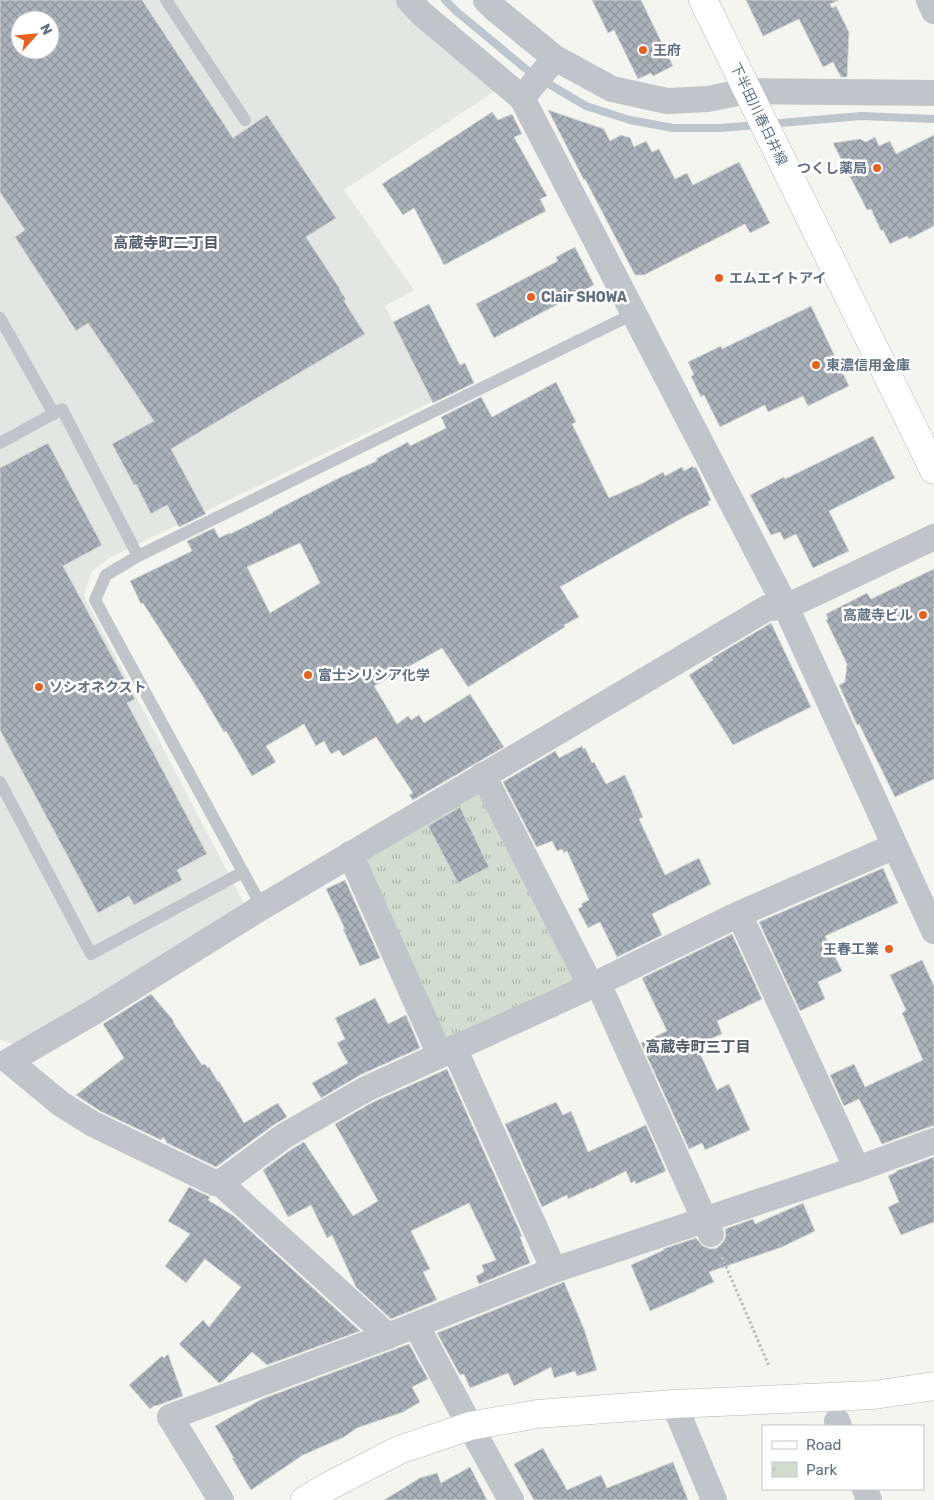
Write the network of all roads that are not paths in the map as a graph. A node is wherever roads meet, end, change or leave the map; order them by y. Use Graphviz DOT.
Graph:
graph roads {
  1 [pos="166,0"];
  2 [pos="409,0"];
  3 [pos="486,0"];
  4 [pos="703,0"];
  5 [pos="928,0"];
  6 [pos="934,11"];
  7 [pos="555,58"];
  8 [pos="934,93"];
  9 [pos="522,98"];
  10 [pos="751,99"];
  11 [pos="245,120"];
  12 [pos="635,313"];
  13 [pos="0,318"];
  14 [pos="54,414"];
  15 [pos="0,443"];
  16 [pos="934,470"];
  17 [pos="934,537"];
  18 [pos="138,556"];
  19 [pos="786,606"];
  20 [pos="482,775"];
  21 [pos="0,782"];
  22 [pos="895,846"];
  23 [pos="350,854"];
  24 [pos="243,872"];
  25 [pos="262,906"];
  26 [pos="738,914"];
  27 [pos="934,931"];
  28 [pos="594,985"];
  29 [pos="447,1052"];
  30 [pos="934,1141"];
  31 [pos="856,1169"];
  32 [pos="220,1183"];
  33 [pos="709,1227"];
  34 [pos="554,1270"];
  35 [pos="416,1325"];
  36 [pos="388,1336"];
  37 [pos="934,1386"];
  38 [pos="674,1404"];
  39 [pos="470,1426"];
  40 [pos="221,1500"];
  41 [pos="305,1500"];
  42 [pos="511,1500"];
  43 [pos="714,1500"];
  1 -- 11 [label="lane"];
  2 -- 9 [label="street"];
  3 -- 7 [label="street"];
  4 -- 10 [label="street, 下半田川春日井線"];
  5 -- 6 [label="street"];
  7 -- 9 [label="street"];
  7 -- 10 [label="street"];
  8 -- 10 [label="street"];
  9 -- 12 [label="street"];
  10 -- 16 [label="street, 下半田川春日井線"];
  12 -- 18 [label="lane"];
  12 -- 19 [label="street"];
  13 -- 14 [label="lane"];
  14 -- 15 [label="lane"];
  14 -- 18 [label="lane"];
  17 -- 19 [label="street"];
  18 -- 24 [label="lane"];
  19 -- 20 [label="street"];
  19 -- 22 [label="street"];
  20 -- 23 [label="street"];
  20 -- 28 [label="street"];
  21 -- 24 [label="lane"];
  22 -- 26 [label="street"];
  22 -- 27 [label="street"];
  23 -- 25 [label="street"];
  23 -- 29 [label="street"];
  24 -- 25 [label="lane"];
  25 -- 32 [label="street"];
  26 -- 28 [label="street"];
  26 -- 31 [label="street"];
  28 -- 29 [label="street"];
  28 -- 33 [label="street"];
  29 -- 32 [label="street"];
  29 -- 34 [label="street"];
  30 -- 31 [label="street"];
  31 -- 33 [label="street"];
  32 -- 36 [label="street"];
  33 -- 34 [label="street"];
  34 -- 35 [label="street"];
  35 -- 36 [label="street"];
  35 -- 39 [label="street"];
  36 -- 40 [label="street"];
  37 -- 38 [label="street"];
  38 -- 39 [label="street"];
  38 -- 43 [label="street"];
  39 -- 41 [label="street"];
  39 -- 42 [label="street"];
}
